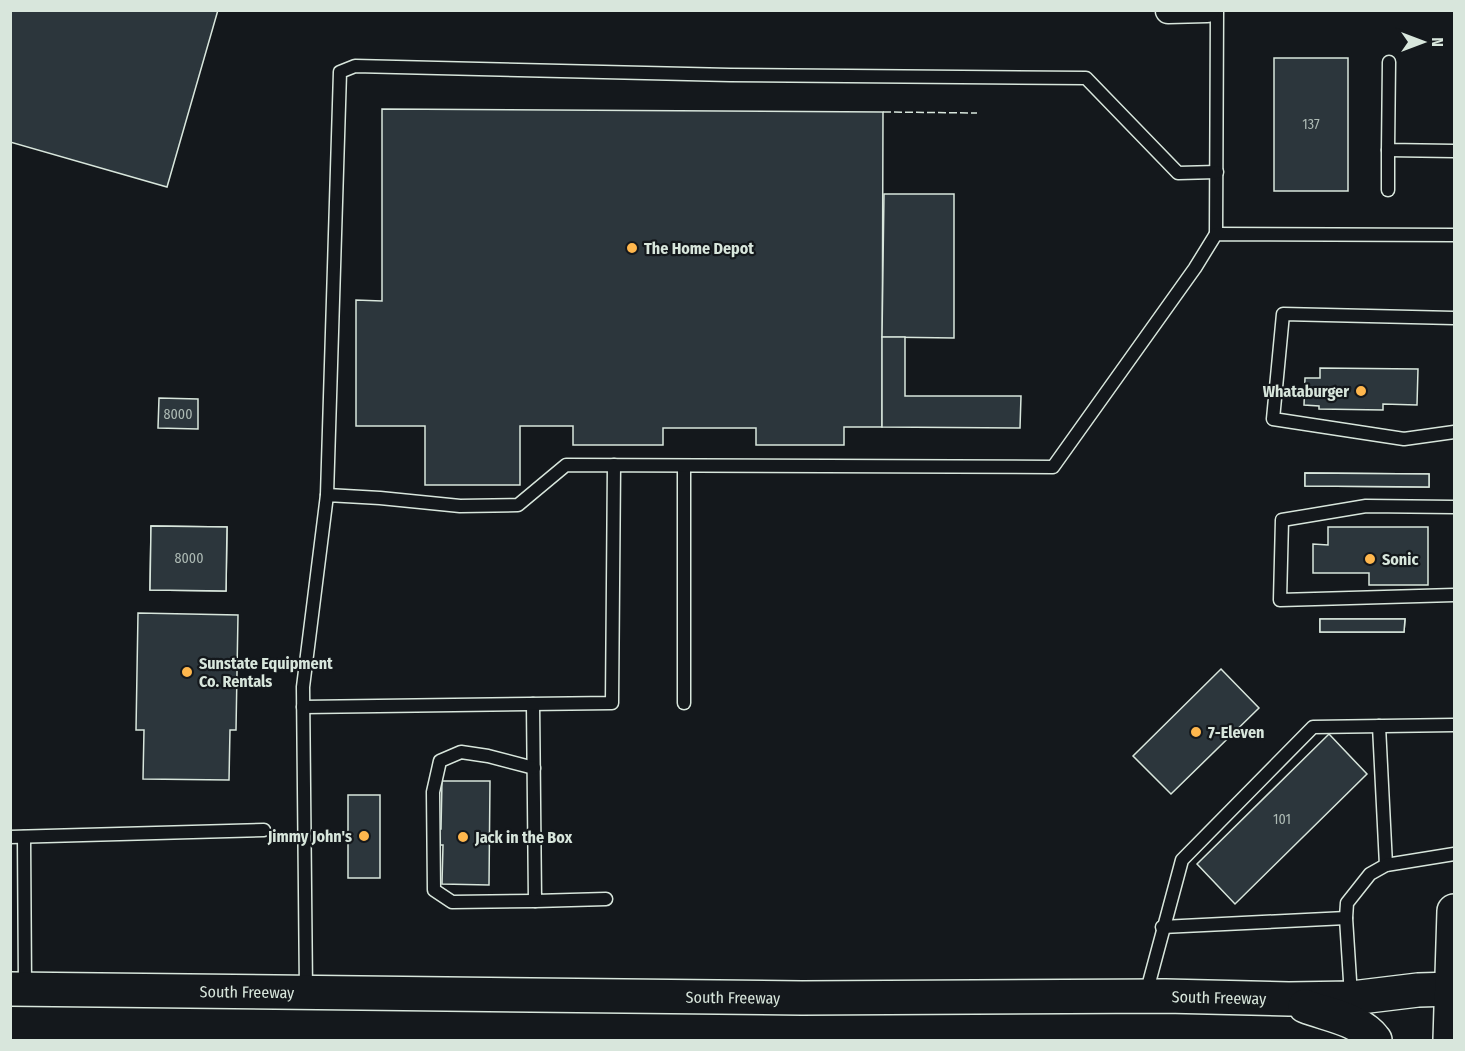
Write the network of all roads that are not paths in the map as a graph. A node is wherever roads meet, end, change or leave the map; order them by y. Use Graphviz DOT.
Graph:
graph roads {
  1 [pos="1207,10"];
  2 [pos="1217,10"];
  3 [pos="1168,11"];
  4 [pos="1389,62"];
  5 [pos="1389,150"];
  6 [pos="1455,151"];
  7 [pos="1217,172"];
  8 [pos="1388,190"];
  9 [pos="1216,234"];
  10 [pos="1455,235"];
  11 [pos="1455,318"];
  12 [pos="1455,432"];
  13 [pos="615,465"];
  14 [pos="684,465"];
  15 [pos="327,495"];
  16 [pos="1455,507"];
  17 [pos="1455,595"];
  18 [pos="684,703"];
  19 [pos="534,704"];
  20 [pos="303,706"];
  21 [pos="1455,725"];
  22 [pos="1379,726"];
  23 [pos="534,768"];
  24 [pos="264,830"];
  25 [pos="10,837"];
  26 [pos="24,837"];
  27 [pos="1455,854"];
  28 [pos="1386,865"];
  29 [pos="606,899"];
  30 [pos="535,901"];
  31 [pos="1455,911"];
  32 [pos="1346,918"];
  33 [pos="1162,927"];
  34 [pos="18,989"];
  35 [pos="1453,989"];
  36 [pos="306,993"];
  37 [pos="1145,996"];
  38 [pos="1352,998"];
  39 [pos="1288,999"];
  40 [pos="1375,1041"];
  41 [pos="1450,1041"];
  1 -- 3 [label="street"];
  2 -- 7 [label="lane"];
  4 -- 5 [label="lane"];
  5 -- 6 [label="lane"];
  5 -- 8 [label="lane"];
  7 -- 9 [label="lane"];
  7 -- 15 [label="lane"];
  9 -- 10 [label="lane"];
  9 -- 14 [label="lane"];
  11 -- 12 [label="lane"];
  13 -- 14 [label="lane"];
  13 -- 15 [label="lane"];
  13 -- 19 [label="lane"];
  14 -- 18 [label="lane"];
  15 -- 20 [label="lane"];
  16 -- 17 [label="lane"];
  19 -- 20 [label="lane"];
  19 -- 23 [label="lane"];
  20 -- 36 [label="lane"];
  21 -- 22 [label="lane"];
  22 -- 28 [label="lane"];
  22 -- 33 [label="lane"];
  23 -- 30 [label="lane"];
  23 -- 30 [label="lane"];
  24 -- 26 [label="lane"];
  25 -- 26 [label="lane"];
  26 -- 34 [label="lane"];
  27 -- 28 [label="lane"];
  28 -- 32 [label="lane"];
  29 -- 30 [label="lane"];
  31 -- 35 [label="main road"];
  32 -- 33 [label="lane"];
  32 -- 38 [label="lane"];
  33 -- 37 [label="lane"];
  34 -- 36 [label="main road, South Freeway"];
  35 -- 38 [label="main road, South Freeway"];
  35 -- 41 [label="main road"];
  36 -- 37 [label="main road, South Freeway"];
  37 -- 39 [label="main road, South Freeway"];
  38 -- 39 [label="main road, South Freeway"];
  39 -- 40 [label="main road"];
}
